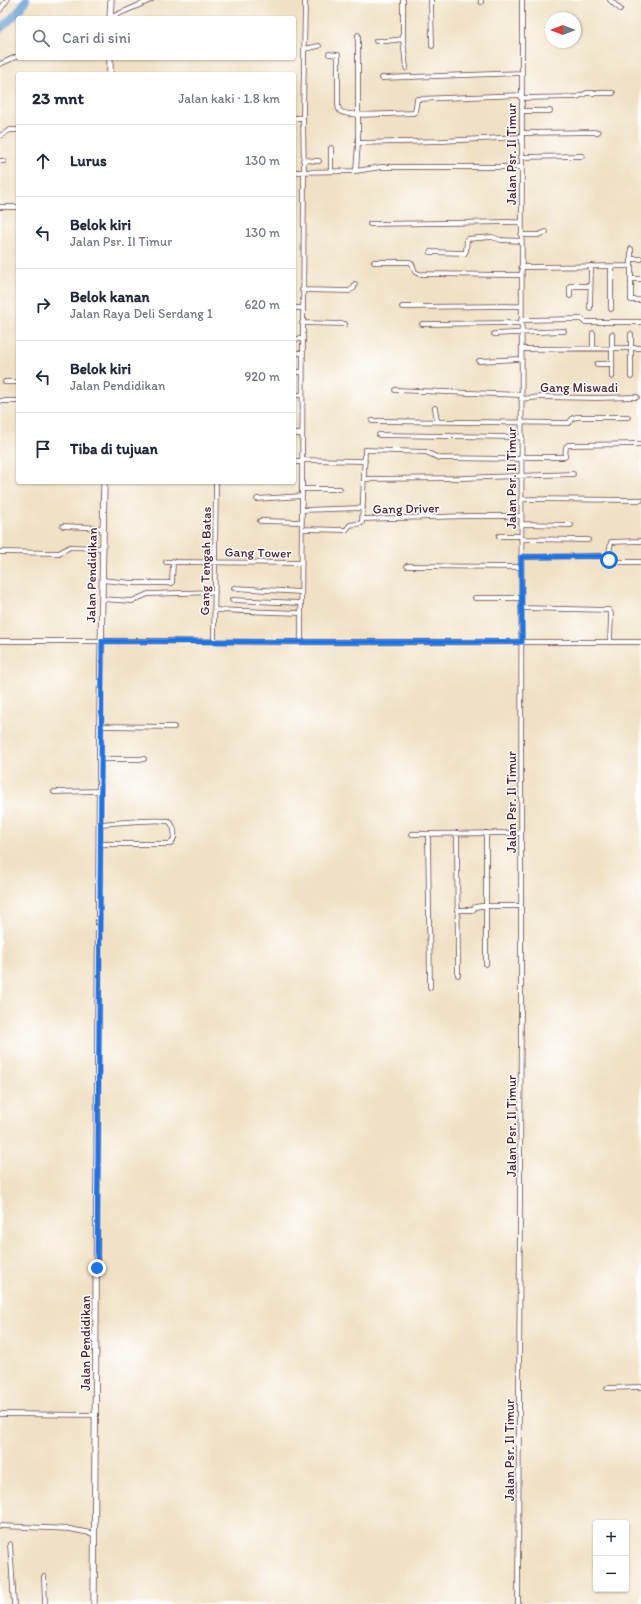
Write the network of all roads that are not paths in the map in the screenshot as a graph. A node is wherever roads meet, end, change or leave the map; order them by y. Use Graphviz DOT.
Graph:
graph roads {
  1 [pos="7,0"];
  2 [pos="111,0"];
  3 [pos="151,0"];
  4 [pos="304,0"];
  5 [pos="403,0"];
  6 [pos="431,0"];
  7 [pos="522,0"];
  8 [pos="610,0"];
  9 [pos="620,9"];
  10 [pos="0,10"];
  11 [pos="110,16"];
  12 [pos="115,16"];
  13 [pos="358,35"];
  14 [pos="404,39"];
  15 [pos="376,41"];
  16 [pos="319,46"];
  17 [pos="432,46"];
  18 [pos="304,49"];
  19 [pos="329,54"];
  20 [pos="16,57"];
  21 [pos="110,60"];
  22 [pos="0,64"];
  23 [pos="406,68"];
  24 [pos="110,72"];
  25 [pos="521,72"];
  26 [pos="382,78"];
  27 [pos="613,93"];
  28 [pos="522,96"];
  29 [pos="522,111"];
  30 [pos="550,111"];
  31 [pos="358,116"];
  32 [pos="296,118"];
  33 [pos="303,118"];
  34 [pos="16,130"];
  35 [pos="598,132"];
  36 [pos="522,135"];
  37 [pos="0,136"];
  38 [pos="358,143"];
  39 [pos="331,148"];
  40 [pos="582,156"];
  41 [pos="522,157"];
  42 [pos="304,160"];
  43 [pos="319,161"];
  44 [pos="521,167"];
  45 [pos="331,171"];
  46 [pos="356,171"];
  47 [pos="296,172"];
  48 [pos="304,172"];
  49 [pos="0,207"];
  50 [pos="16,207"];
  51 [pos="521,222"];
  52 [pos="370,224"];
  53 [pos="546,232"];
  54 [pos="521,235"];
  55 [pos="521,241"];
  56 [pos="631,249"];
  57 [pos="430,252"];
  58 [pos="631,259"];
  59 [pos="641,259"];
  60 [pos="374,262"];
  61 [pos="590,266"];
  62 [pos="611,266"];
  63 [pos="631,266"];
  64 [pos="521,267"];
  65 [pos="521,275"];
  66 [pos="631,279"];
  67 [pos="641,279"];
  68 [pos="355,284"];
  69 [pos="590,286"];
  70 [pos="302,290"];
  71 [pos="570,296"];
  72 [pos="641,300"];
  73 [pos="521,306"];
  74 [pos="402,307"];
  75 [pos="296,308"];
  76 [pos="302,308"];
  77 [pos="590,308"];
  78 [pos="611,309"];
  79 [pos="302,322"];
  80 [pos="521,322"];
  81 [pos="641,322"];
  82 [pos="345,324"];
  83 [pos="422,324"];
  84 [pos="564,331"];
  85 [pos="521,332"];
  86 [pos="593,333"];
  87 [pos="494,334"];
  88 [pos="612,334"];
  89 [pos="631,334"];
  90 [pos="296,339"];
  91 [pos="302,339"];
  92 [pos="593,348"];
  93 [pos="612,348"];
  94 [pos="631,348"];
  95 [pos="641,348"];
  96 [pos="522,349"];
  97 [pos="296,353"];
  98 [pos="302,353"];
  99 [pos="521,359"];
  100 [pos="478,361"];
  101 [pos="597,364"];
  102 [pos="612,364"];
  103 [pos="296,372"];
  104 [pos="301,372"];
  105 [pos="631,376"];
  106 [pos="612,377"];
  107 [pos="5,382"];
  108 [pos="16,382"];
  109 [pos="395,390"];
  110 [pos="296,395"];
  111 [pos="301,395"];
  112 [pos="521,397"];
  113 [pos="636,397"];
  114 [pos="0,401"];
  115 [pos="16,401"];
  116 [pos="436,408"];
  117 [pos="628,417"];
  118 [pos="372,421"];
  119 [pos="437,421"];
  120 [pos="521,422"];
  121 [pos="296,434"];
  122 [pos="302,434"];
  123 [pos="379,436"];
  124 [pos="522,437"];
  125 [pos="641,444"];
  126 [pos="521,458"];
  127 [pos="302,461"];
  128 [pos="365,461"];
  129 [pos="296,462"];
  130 [pos="573,474"];
  131 [pos="521,477"];
  132 [pos="364,479"];
  133 [pos="104,484"];
  134 [pos="216,484"];
  135 [pos="302,489"];
  136 [pos="340,489"];
  137 [pos="302,496"];
  138 [pos="257,499"];
  139 [pos="521,499"];
  140 [pos="641,500"];
  141 [pos="363,508"];
  142 [pos="302,510"];
  143 [pos="521,516"];
  144 [pos="363,519"];
  145 [pos="260,522"];
  146 [pos="302,522"];
  147 [pos="521,524"];
  148 [pos="571,525"];
  149 [pos="63,526"];
  150 [pos="103,528"];
  151 [pos="302,529"];
  152 [pos="499,536"];
  153 [pos="521,538"];
  154 [pos="588,540"];
  155 [pos="641,541"];
  156 [pos="103,548"];
  157 [pos="0,552"];
  158 [pos="521,557"];
  159 [pos="608,559"];
  160 [pos="215,561"];
  161 [pos="166,562"];
  162 [pos="173,562"];
  163 [pos="641,562"];
  164 [pos="302,563"];
  165 [pos="407,566"];
  166 [pos="521,567"];
  167 [pos="102,580"];
  168 [pos="234,588"];
  169 [pos="215,592"];
  170 [pos="301,592"];
  171 [pos="475,598"];
  172 [pos="521,598"];
  173 [pos="102,599"];
  174 [pos="232,600"];
  175 [pos="300,603"];
  176 [pos="521,608"];
  177 [pos="215,610"];
  178 [pos="300,613"];
  179 [pos="0,641"];
  180 [pos="102,641"];
  181 [pos="214,641"];
  182 [pos="301,642"];
  183 [pos="522,642"];
  184 [pos="610,642"];
  185 [pos="641,642"];
  186 [pos="100,726"];
  187 [pos="174,727"];
  188 [pos="100,759"];
  189 [pos="144,759"];
  190 [pos="100,791"];
  191 [pos="54,792"];
  192 [pos="100,824"];
  193 [pos="486,833"];
  194 [pos="412,834"];
  195 [pos="428,834"];
  196 [pos="457,834"];
  197 [pos="520,834"];
  198 [pos="100,844"];
  199 [pos="486,906"];
  200 [pos="521,906"];
  201 [pos="457,910"];
  202 [pos="486,964"];
  203 [pos="458,975"];
  204 [pos="430,987"];
  205 [pos="641,1387"];
  206 [pos="607,1388"];
  207 [pos="0,1414"];
  208 [pos="96,1415"];
  209 [pos="0,1526"];
  210 [pos="95,1534"];
  211 [pos="10,1544"];
  212 [pos="44,1577"];
  213 [pos="14,1604"];
  214 [pos="44,1604"];
  215 [pos="94,1604"];
  216 [pos="518,1604"];
  1 -- 10 [label="street"];
  2 -- 11 [label="main road"];
  3 -- 12 [label="street"];
  4 -- 18 [label="street"];
  5 -- 14 [label="street"];
  6 -- 17 [label="street"];
  7 -- 25 [label="street, Jalan Psr. II Timur"];
  8 -- 9 [label="street"];
  13 -- 31 [label="street"];
  14 -- 15 [label="street"];
  14 -- 23 [label="street"];
  16 -- 18 [label="street"];
  18 -- 33 [label="street"];
  19 -- 31 [label="street"];
  20 -- 22 [label="street"];
  21 -- 24 [label="main road"];
  25 -- 26 [label="street"];
  25 -- 28 [label="street, Jalan Psr. II Timur"];
  27 -- 28 [label="street"];
  28 -- 29 [label="street, Jalan Psr. II Timur"];
  28 -- 31 [label="street"];
  29 -- 30 [label="street"];
  29 -- 36 [label="street, Jalan Psr. II Timur"];
  31 -- 38 [label="street"];
  32 -- 33 [label="street"];
  33 -- 42 [label="street"];
  34 -- 37 [label="street"];
  35 -- 36 [label="street"];
  36 -- 38 [label="street"];
  36 -- 41 [label="street, Jalan Psr. II Timur"];
  38 -- 46 [label="street"];
  39 -- 45 [label="street"];
  40 -- 41 [label="street"];
  41 -- 44 [label="street, Jalan Psr. II Timur"];
  42 -- 43 [label="street"];
  42 -- 48 [label="street"];
  44 -- 46 [label="street"];
  44 -- 51 [label="street, Jalan Psr. II Timur"];
  45 -- 46 [label="street"];
  45 -- 48 [label="street"];
  47 -- 48 [label="street"];
  48 -- 70 [label="street"];
  49 -- 50 [label="street"];
  51 -- 52 [label="street"];
  51 -- 54 [label="street, Jalan Psr. II Timur"];
  53 -- 54 [label="street"];
  54 -- 55 [label="street, Jalan Psr. II Timur"];
  55 -- 57 [label="street"];
  55 -- 64 [label="street, Jalan Psr. II Timur"];
  56 -- 58 [label="street"];
  58 -- 59 [label="street"];
  58 -- 63 [label="street"];
  60 -- 65 [label="street"];
  61 -- 62 [label="street"];
  61 -- 64 [label="street"];
  61 -- 69 [label="street"];
  62 -- 63 [label="street"];
  62 -- 78 [label="street"];
  63 -- 66 [label="street"];
  64 -- 65 [label="street, Jalan Psr. II Timur"];
  65 -- 73 [label="street, Jalan Psr. II Timur"];
  66 -- 67 [label="street"];
  66 -- 72 [label="street"];
  68 -- 70 [label="street"];
  69 -- 71 [label="street"];
  69 -- 77 [label="street"];
  70 -- 76 [label="street"];
  73 -- 74 [label="street"];
  73 -- 80 [label="street, Jalan Psr. II Timur"];
  75 -- 76 [label="street"];
  76 -- 79 [label="street"];
  79 -- 82 [label="street"];
  79 -- 91 [label="street"];
  80 -- 81 [label="street"];
  80 -- 83 [label="street"];
  80 -- 85 [label="street, Jalan Psr. II Timur"];
  84 -- 85 [label="street"];
  85 -- 87 [label="street"];
  85 -- 96 [label="street, Jalan Psr. II Timur"];
  86 -- 92 [label="street"];
  88 -- 93 [label="street"];
  89 -- 94 [label="street"];
  90 -- 91 [label="street"];
  91 -- 98 [label="street"];
  92 -- 93 [label="street"];
  92 -- 96 [label="street"];
  93 -- 94 [label="street"];
  93 -- 102 [label="street"];
  94 -- 95 [label="street"];
  94 -- 105 [label="street"];
  96 -- 99 [label="street, Jalan Psr. II Timur"];
  97 -- 98 [label="street"];
  98 -- 104 [label="street"];
  99 -- 100 [label="street"];
  99 -- 112 [label="street, Jalan Psr. II Timur"];
  101 -- 102 [label="street"];
  102 -- 106 [label="street"];
  103 -- 104 [label="street"];
  104 -- 111 [label="street"];
  107 -- 108 [label="street"];
  109 -- 112 [label="street, Gang Miswadi"];
  110 -- 111 [label="street"];
  111 -- 122 [label="street"];
  112 -- 113 [label="street, Gang Miswadi"];
  112 -- 120 [label="street, Jalan Psr. II Timur"];
  114 -- 115 [label="street"];
  116 -- 119 [label="street"];
  117 -- 120 [label="street"];
  118 -- 119 [label="street"];
  119 -- 120 [label="street"];
  120 -- 124 [label="street, Jalan Psr. II Timur"];
  121 -- 122 [label="street"];
  122 -- 127 [label="street"];
  123 -- 124 [label="street"];
  124 -- 126 [label="street, Jalan Psr. II Timur"];
  125 -- 126 [label="street"];
  126 -- 128 [label="street"];
  126 -- 131 [label="street, Jalan Psr. II Timur"];
  127 -- 128 [label="street"];
  127 -- 129 [label="street"];
  127 -- 135 [label="street"];
  128 -- 132 [label="street"];
  130 -- 131 [label="street"];
  131 -- 132 [label="street"];
  131 -- 139 [label="street, Jalan Psr. II Timur"];
  132 -- 141 [label="street"];
  133 -- 150 [label="main road, Jalan Pendidikan"];
  134 -- 160 [label="street, Gang Tengah Batas"];
  135 -- 136 [label="street"];
  135 -- 137 [label="street"];
  137 -- 138 [label="street"];
  137 -- 142 [label="street"];
  139 -- 140 [label="street"];
  139 -- 143 [label="street, Jalan Psr. II Timur"];
  141 -- 142 [label="street, Gang Driver"];
  141 -- 144 [label="street, Gang Driver"];
  142 -- 146 [label="street"];
  143 -- 144 [label="street, Gang Driver"];
  143 -- 147 [label="street, Jalan Psr. II Timur"];
  144 -- 151 [label="street"];
  145 -- 146 [label="street"];
  146 -- 151 [label="street"];
  147 -- 148 [label="street"];
  147 -- 153 [label="street, Jalan Psr. II Timur"];
  149 -- 150 [label="street"];
  150 -- 156 [label="main road, Jalan Pendidikan"];
  151 -- 164 [label="street"];
  152 -- 153 [label="street"];
  153 -- 154 [label="street"];
  153 -- 158 [label="street, Jalan Psr. II Timur"];
  155 -- 159 [label="street"];
  156 -- 157 [label="street"];
  156 -- 167 [label="main road, Jalan Pendidikan"];
  158 -- 159 [label="street"];
  158 -- 166 [label="street, Jalan Psr. II Timur"];
  159 -- 163 [label="street"];
  160 -- 162 [label="street, Gang Tower"];
  160 -- 164 [label="street, Gang Tower"];
  160 -- 169 [label="street, Gang Tengah Batas"];
  161 -- 162 [label="street, Gang Tower"];
  162 -- 167 [label="street"];
  164 -- 170 [label="street"];
  165 -- 166 [label="street"];
  166 -- 172 [label="street, Jalan Psr. II Timur"];
  167 -- 173 [label="main road, Jalan Pendidikan"];
  168 -- 170 [label="street"];
  169 -- 173 [label="street"];
  169 -- 177 [label="street, Gang Tengah Batas"];
  170 -- 175 [label="street"];
  171 -- 172 [label="street"];
  172 -- 176 [label="street, Jalan Psr. II Timur"];
  173 -- 180 [label="main road, Jalan Pendidikan"];
  174 -- 175 [label="street"];
  175 -- 178 [label="street"];
  176 -- 183 [label="street, Jalan Psr. II Timur"];
  176 -- 184 [label="street"];
  177 -- 178 [label="street"];
  177 -- 181 [label="street, Gang Tengah Batas"];
  178 -- 182 [label="street"];
  179 -- 180 [label="street"];
  180 -- 181 [label="street"];
  180 -- 186 [label="main road, Jalan Pendidikan"];
  181 -- 182 [label="street"];
  182 -- 183 [label="street"];
  183 -- 184 [label="street"];
  183 -- 197 [label="street, Jalan Psr. II Timur"];
  184 -- 185 [label="street"];
  186 -- 187 [label="street"];
  186 -- 188 [label="main road, Jalan Pendidikan"];
  188 -- 189 [label="street"];
  188 -- 190 [label="main road, Jalan Pendidikan"];
  190 -- 191 [label="street"];
  190 -- 192 [label="main road, Jalan Pendidikan"];
  192 -- 198 [label="main road, Jalan Pendidikan"];
  192 -- 198 [label="street"];
  193 -- 196 [label="street"];
  193 -- 197 [label="street"];
  193 -- 199 [label="street"];
  194 -- 195 [label="street"];
  195 -- 196 [label="street"];
  195 -- 204 [label="street"];
  196 -- 201 [label="street"];
  197 -- 200 [label="street, Jalan Psr. II Timur"];
  198 -- 208 [label="main road, Jalan Pendidikan"];
  199 -- 200 [label="street"];
  199 -- 201 [label="street"];
  199 -- 202 [label="street"];
  200 -- 216 [label="street, Jalan Psr. II Timur"];
  201 -- 203 [label="street"];
  205 -- 206 [label="street"];
  207 -- 208 [label="street"];
  208 -- 210 [label="main road, Jalan Pendidikan"];
  209 -- 210 [label="street"];
  210 -- 215 [label="main road, Jalan Pendidikan"];
  211 -- 213 [label="street"];
  212 -- 214 [label="street"];
}
